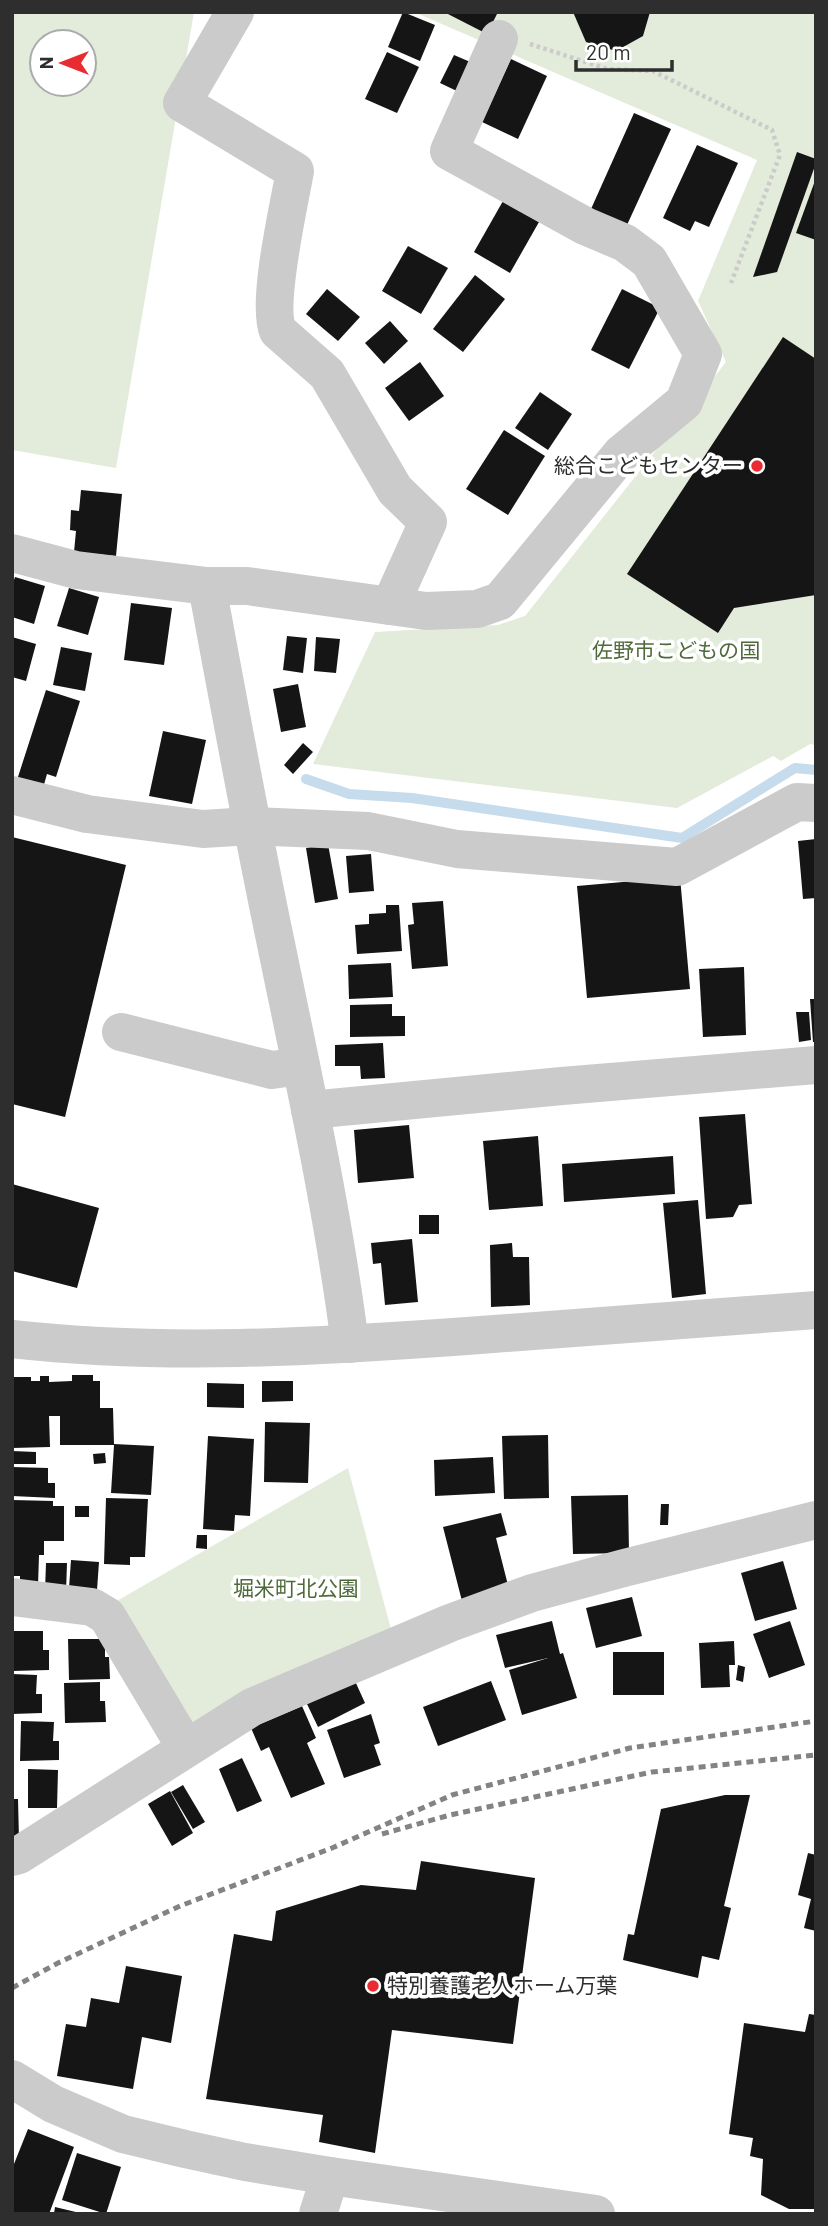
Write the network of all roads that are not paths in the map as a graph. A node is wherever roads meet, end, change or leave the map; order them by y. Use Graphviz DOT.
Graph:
graph roads {
  1 [pos="235,12"];
  2 [pos="499,39"];
  3 [pos="12,553"];
  4 [pos="207,586"];
  5 [pos="406,618"];
  6 [pos="12,795"];
  7 [pos="816,803"];
  8 [pos="251,826"];
  9 [pos="121,1032"];
  10 [pos="816,1065"];
  11 [pos="301,1066"];
  12 [pos="310,1110"];
  13 [pos="816,1310"];
  14 [pos="12,1339"];
  15 [pos="350,1344"];
  16 [pos="816,1520"];
  17 [pos="12,1597"];
  18 [pos="186,1748"];
  19 [pos="12,1857"];
  20 [pos="12,2079"];
  21 [pos="330,2176"];
  22 [pos="318,2214"];
  23 [pos="596,2214"];
  1 -- 5 [label="street"];
  2 -- 5 [label="street"];
  3 -- 4 [label="street"];
  4 -- 5 [label="street"];
  4 -- 8 [label="street"];
  6 -- 8 [label="street"];
  7 -- 8 [label="street"];
  8 -- 11 [label="street"];
  9 -- 11 [label="street"];
  10 -- 12 [label="street"];
  11 -- 12 [label="street"];
  12 -- 15 [label="street"];
  13 -- 15 [label="street"];
  14 -- 15 [label="street"];
  16 -- 18 [label="street"];
  17 -- 18 [label="street"];
  18 -- 19 [label="street"];
  20 -- 21 [label="street"];
  21 -- 22 [label="street"];
  21 -- 23 [label="street"];
}
